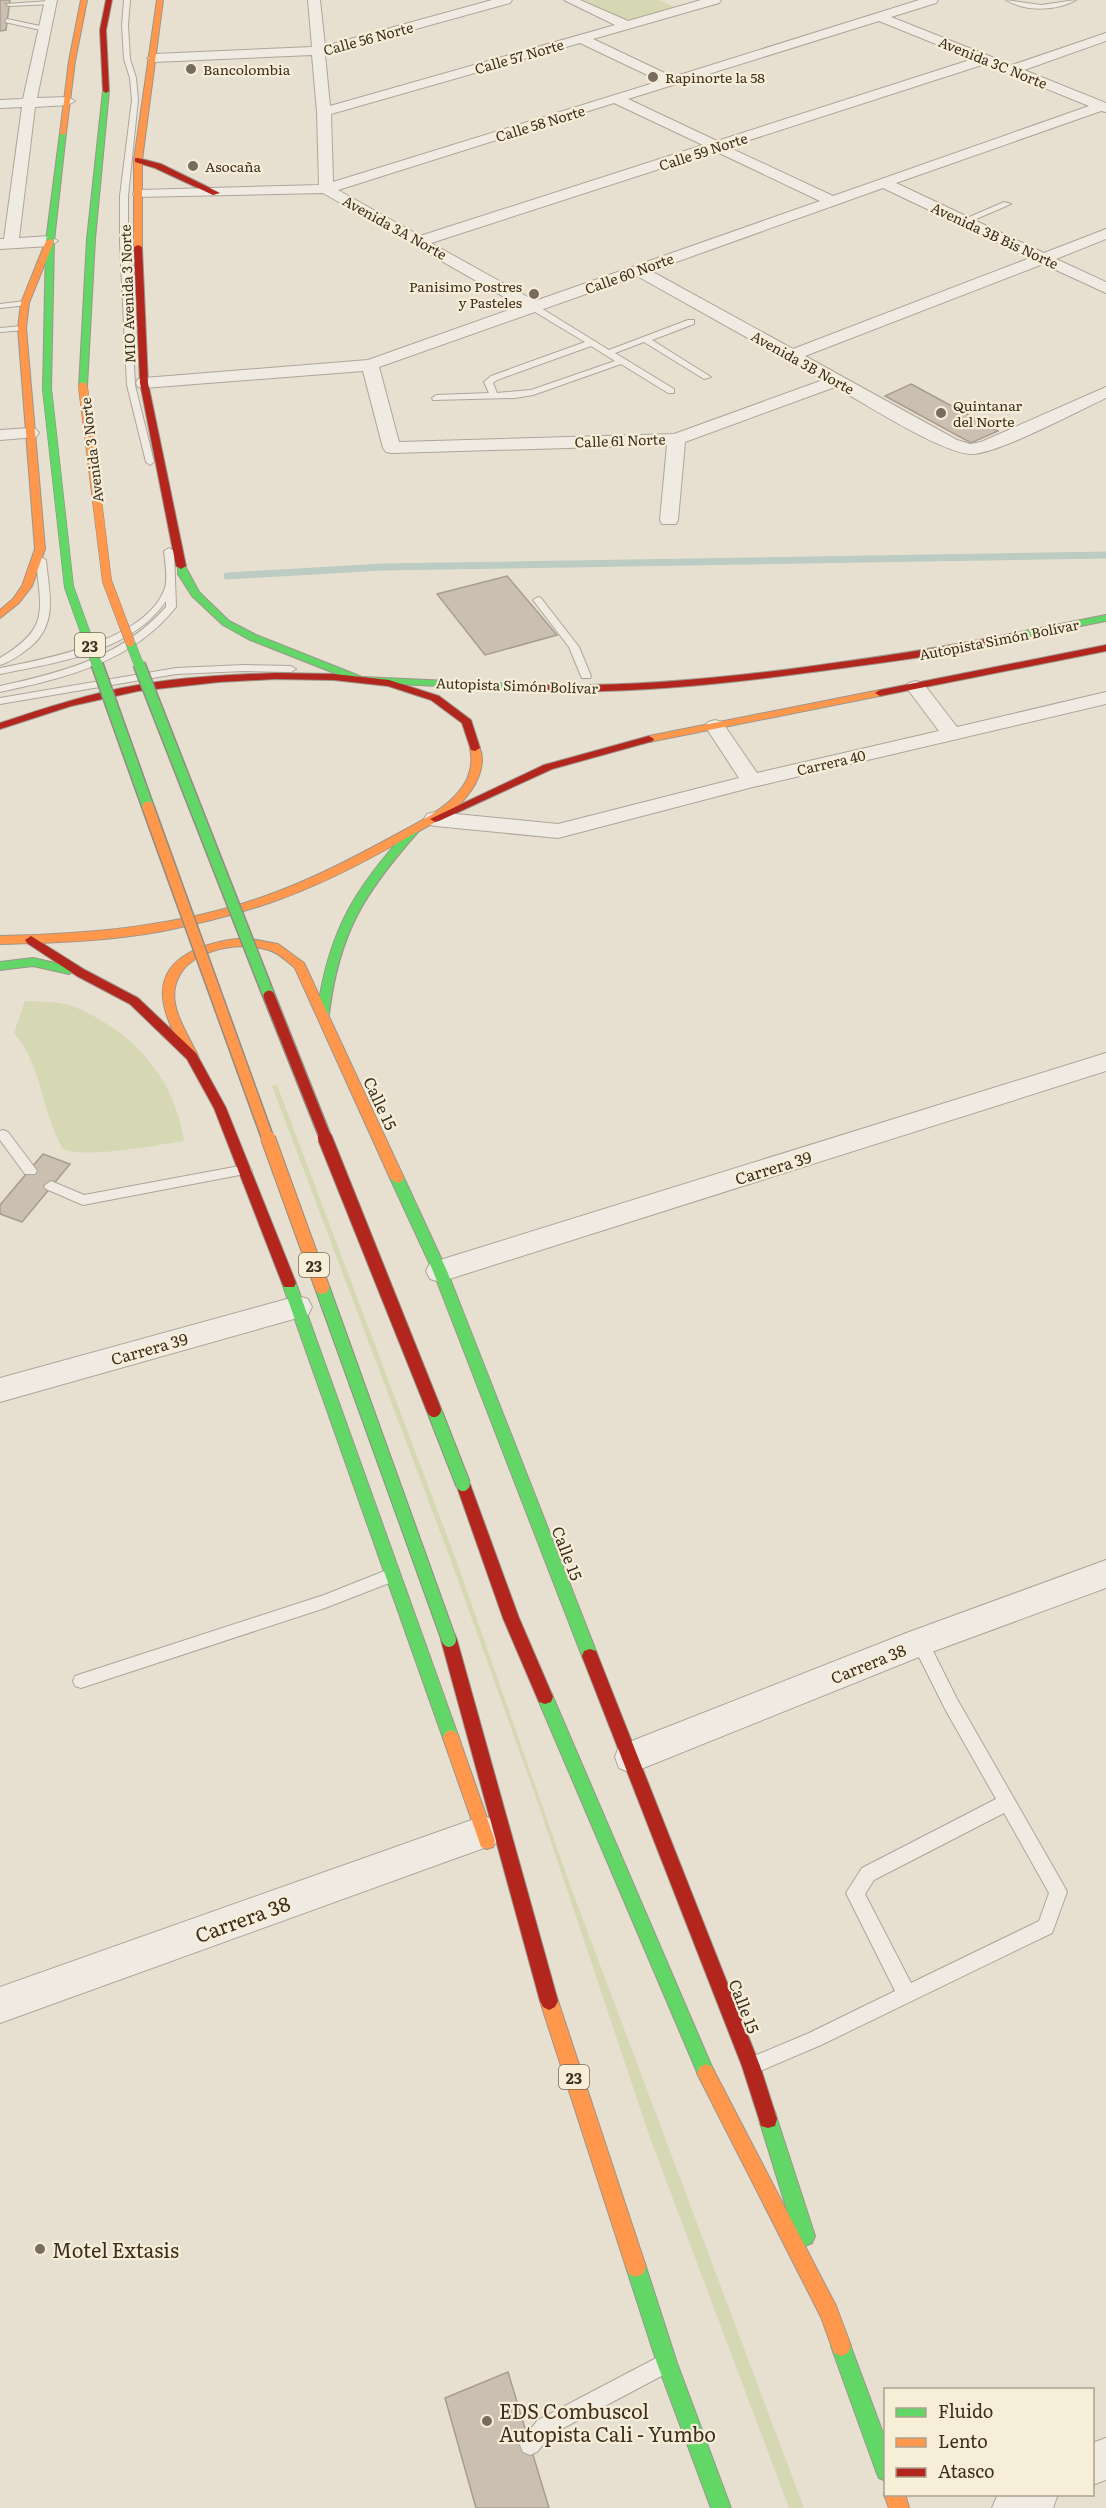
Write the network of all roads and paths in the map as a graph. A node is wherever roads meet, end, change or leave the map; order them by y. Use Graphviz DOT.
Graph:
graph roads {
  1 [pos="84,0"];
  2 [pos="109,0"];
  3 [pos="127,0"];
  4 [pos="160,0"];
  5 [pos="314,0"];
  6 [pos="506,0"];
  7 [pos="570,0"];
  8 [pos="715,0"];
  9 [pos="932,0"];
  10 [pos="1009,0"];
  11 [pos="1073,0"];
  12 [pos="51,1"];
  13 [pos="9,4"];
  14 [pos="881,16"];
  15 [pos="7,21"];
  16 [pos="627,25"];
  17 [pos="45,28"];
  18 [pos="1106,37"];
  19 [pos="581,38"];
  20 [pos="320,51"];
  21 [pos="154,58"];
  22 [pos="986,59"];
  23 [pos="1012,70"];
  24 [pos="672,81"];
  25 [pos="616,99"];
  26 [pos="68,101"];
  27 [pos="29,103"];
  28 [pos="0,104"];
  29 [pos="1103,107"];
  30 [pos="324,112"];
  31 [pos="716,147"];
  32 [pos="138,160"];
  33 [pos="884,183"];
  34 [pos="326,189"];
  35 [pos="216,193"];
  36 [pos="140,194"];
  37 [pos="832,201"];
  38 [pos="1007,204"];
  39 [pos="964,221"];
  40 [pos="1106,234"];
  41 [pos="51,241"];
  42 [pos="421,241"];
  43 [pos="5,244"];
  44 [pos="1044,259"];
  45 [pos="638,270"];
  46 [pos="1106,288"];
  47 [pos="25,303"];
  48 [pos="0,306"];
  49 [pos="533,307"];
  50 [pos="691,322"];
  51 [pos="22,328"];
  52 [pos="0,330"];
  53 [pos="645,339"];
  54 [pos="591,343"];
  55 [pos="608,353"];
  56 [pos="791,356"];
  57 [pos="622,361"];
  58 [pos="370,365"];
  59 [pos="707,377"];
  60 [pos="837,380"];
  61 [pos="144,383"];
  62 [pos="671,392"];
  63 [pos="1106,392"];
  64 [pos="494,396"];
  65 [pos="436,398"];
  66 [pos="30,433"];
  67 [pos="0,435"];
  68 [pos="676,438"];
  69 [pos="669,520"];
  70 [pos="40,549"];
  71 [pos="171,586"];
  72 [pos="538,600"];
  73 [pos="1106,613"];
  74 [pos="0,615"];
  75 [pos="1106,618"];
  76 [pos="958,633"];
  77 [pos="1106,648"];
  78 [pos="0,662"];
  79 [pos="0,670"];
  80 [pos="591,675"];
  81 [pos="361,680"];
  82 [pos="482,685"];
  83 [pos="916,687"];
  84 [pos="0,689"];
  85 [pos="1106,698"];
  86 [pos="0,701"];
  87 [pos="0,726"];
  88 [pos="715,726"];
  89 [pos="952,734"];
  90 [pos="752,781"];
  91 [pos="435,819"];
  92 [pos="414,830"];
  93 [pos="224,880"];
  94 [pos="0,940"];
  95 [pos="31,940"];
  96 [pos="0,966"];
  97 [pos="81,973"];
  98 [pos="323,1015"];
  99 [pos="192,1056"];
  100 [pos="1106,1062"];
  101 [pos="3,1134"];
  102 [pos="245,1170"];
  103 [pos="30,1171"];
  104 [pos="51,1186"];
  105 [pos="440,1271"];
  106 [pos="298,1307"];
  107 [pos="0,1390"];
  108 [pos="1106,1574"];
  109 [pos="392,1575"];
  110 [pos="920,1642"];
  111 [pos="81,1681"];
  112 [pos="631,1757"];
  113 [pos="1008,1802"];
  114 [pos="491,1849"];
  115 [pos="539,1969"];
  116 [pos="906,1993"];
  117 [pos="0,2005"];
  118 [pos="751,2066"];
  119 [pos="709,2081"];
  120 [pos="829,2313"];
  121 [pos="667,2363"];
  122 [pos="530,2445"];
  123 [pos="884,2468"];
  124 [pos="1034,2496"];
  125 [pos="721,2508"];
  126 [pos="1013,2508"];
  1 -- 26 [label="main road"];
  2 -- 93 [label="main road, Avenida 3 Norte / 23, bridge"];
  3 -- 71 [label="lane, MIO Avenida 3 Norte"];
  4 -- 21 [label="main road"];
  5 -- 20 [label="street, Avenida 3A Norte"];
  6 -- 20 [label="street, Calle 56 Norte"];
  7 -- 16 [label="street"];
  8 -- 16 [label="street, Calle 57 Norte"];
  9 -- 14 [label="street, Calle 58 Norte"];
  10 -- 11 [label="lane"];
  12 -- 13 [label="lane"];
  12 -- 17 [label="street"];
  14 -- 22 [label="street, Avenida 3C Norte"];
  14 -- 24 [label="street, Calle 58 Norte"];
  15 -- 17 [label="lane"];
  16 -- 19 [label="street, Calle 57 Norte"];
  17 -- 27 [label="street"];
  18 -- 23 [label="street"];
  19 -- 24 [label="street"];
  19 -- 30 [label="street, Calle 57 Norte"];
  20 -- 21 [label="street, Calle 56 Norte"];
  20 -- 30 [label="street, Avenida 3A Norte"];
  21 -- 32 [label="main road"];
  22 -- 23 [label="street, Avenida 3C Norte"];
  22 -- 31 [label="street, Calle 59 Norte"];
  23 -- 29 [label="street, Avenida 3C Norte"];
  24 -- 25 [label="street, Calle 58 Norte"];
  25 -- 31 [label="street"];
  25 -- 34 [label="street, Calle 58 Norte"];
  26 -- 27 [label="street"];
  26 -- 41 [label="main road"];
  27 -- 28 [label="street"];
  27 -- 43 [label="street"];
  29 -- 33 [label="street, Calle 60 Norte"];
  30 -- 34 [label="street, Avenida 3A Norte"];
  31 -- 37 [label="street"];
  31 -- 42 [label="street, Calle 59 Norte"];
  32 -- 35 [label="main road"];
  32 -- 36 [label="main road"];
  33 -- 37 [label="street, Calle 60 Norte"];
  33 -- 39 [label="street, Avenida 3B Bis Norte"];
  34 -- 35 [label="street, Calle 58 Norte"];
  34 -- 42 [label="street, Avenida 3A Norte"];
  35 -- 36 [label="street, Calle 58 Norte"];
  36 -- 61 [label="main road"];
  37 -- 45 [label="street, Calle 60 Norte"];
  38 -- 39 [label="lane"];
  39 -- 44 [label="street, Avenida 3B Bis Norte"];
  40 -- 44 [label="street"];
  41 -- 43 [label="street"];
  41 -- 47 [label="main road"];
  41 -- 115 [label="main road, 23, bridge"];
  42 -- 49 [label="street, Avenida 3A Norte"];
  44 -- 46 [label="street, Avenida 3B Bis Norte"];
  44 -- 56 [label="street"];
  45 -- 49 [label="street, Calle 60 Norte"];
  45 -- 56 [label="street, Avenida 3B Norte"];
  47 -- 48 [label="lane"];
  47 -- 51 [label="main road"];
  49 -- 54 [label="lane"];
  49 -- 58 [label="street, Calle 60 Norte"];
  50 -- 53 [label="lane"];
  51 -- 52 [label="lane"];
  51 -- 66 [label="main road"];
  53 -- 55 [label="lane"];
  53 -- 59 [label="lane"];
  54 -- 55 [label="lane"];
  54 -- 64 [label="lane"];
  55 -- 57 [label="lane"];
  56 -- 60 [label="street, Avenida 3B Norte"];
  57 -- 62 [label="lane"];
  57 -- 64 [label="lane"];
  58 -- 61 [label="street, Calle 60 Norte"];
  58 -- 68 [label="street, Calle 61 Norte"];
  60 -- 63 [label="street, Avenida 3B Norte"];
  60 -- 68 [label="street, Calle 61 Norte"];
  61 -- 81 [label="main road"];
  64 -- 65 [label="lane"];
  66 -- 67 [label="street"];
  66 -- 70 [label="main road"];
  68 -- 69 [label="street"];
  70 -- 74 [label="main road"];
  70 -- 78 [label="lane"];
  71 -- 79 [label="lane"];
  71 -- 84 [label="lane, MIO Avenida 3 Norte"];
  72 -- 80 [label="lane"];
  73 -- 76 [label="main road"];
  75 -- 82 [label="main road, Autopista Simón Bolívar"];
  77 -- 83 [label="main road, Autopista Simón Bolívar"];
  80 -- 82 [label="main road"];
  81 -- 82 [label="main road, Autopista Simón Bolívar"];
  81 -- 86 [label="lane"];
  81 -- 87 [label="main road, Autopista Simón Bolívar"];
  81 -- 91 [label="main road"];
  83 -- 88 [label="main road, Autopista Simón Bolívar"];
  83 -- 89 [label="street"];
  85 -- 89 [label="street, Carrera 40"];
  88 -- 90 [label="street"];
  88 -- 91 [label="main road, Autopista Simón Bolívar"];
  89 -- 90 [label="street, Carrera 40"];
  90 -- 91 [label="street, Carrera 40"];
  91 -- 92 [label="main road"];
  92 -- 95 [label="main road"];
  92 -- 98 [label="main road, Calle 15"];
  93 -- 119 [label="main road, Calle 15 / 23, bridge"];
  94 -- 95 [label="main road"];
  95 -- 97 [label="main road"];
  96 -- 97 [label="main road"];
  97 -- 99 [label="main road"];
  98 -- 99 [label="main road"];
  98 -- 105 [label="main road, Calle 15"];
  99 -- 102 [label="main road"];
  100 -- 105 [label="street, Carrera 39"];
  101 -- 103 [label="lane"];
  102 -- 104 [label="lane"];
  102 -- 106 [label="main road"];
  105 -- 112 [label="main road, Calle 15"];
  106 -- 107 [label="street, Carrera 39"];
  106 -- 109 [label="main road"];
  108 -- 110 [label="street, Carrera 38"];
  109 -- 111 [label="lane"];
  109 -- 114 [label="main road"];
  110 -- 112 [label="street, Carrera 38"];
  110 -- 113 [label="lane"];
  112 -- 118 [label="main road, Calle 15"];
  113 -- 116 [label="lane"];
  113 -- 116 [label="lane"];
  114 -- 115 [label="main road"];
  114 -- 117 [label="street, Carrera 38"];
  115 -- 121 [label="main road, 23"];
  116 -- 118 [label="lane"];
  118 -- 119 [label="lane"];
  118 -- 120 [label="main road, Calle 15"];
  119 -- 120 [label="main road, Calle 15 / 23"];
  120 -- 123 [label="main road, Calle 15 / 23"];
  121 -- 122 [label="lane"];
  121 -- 125 [label="main road, 23"];
  124 -- 126 [label="street"];
}
